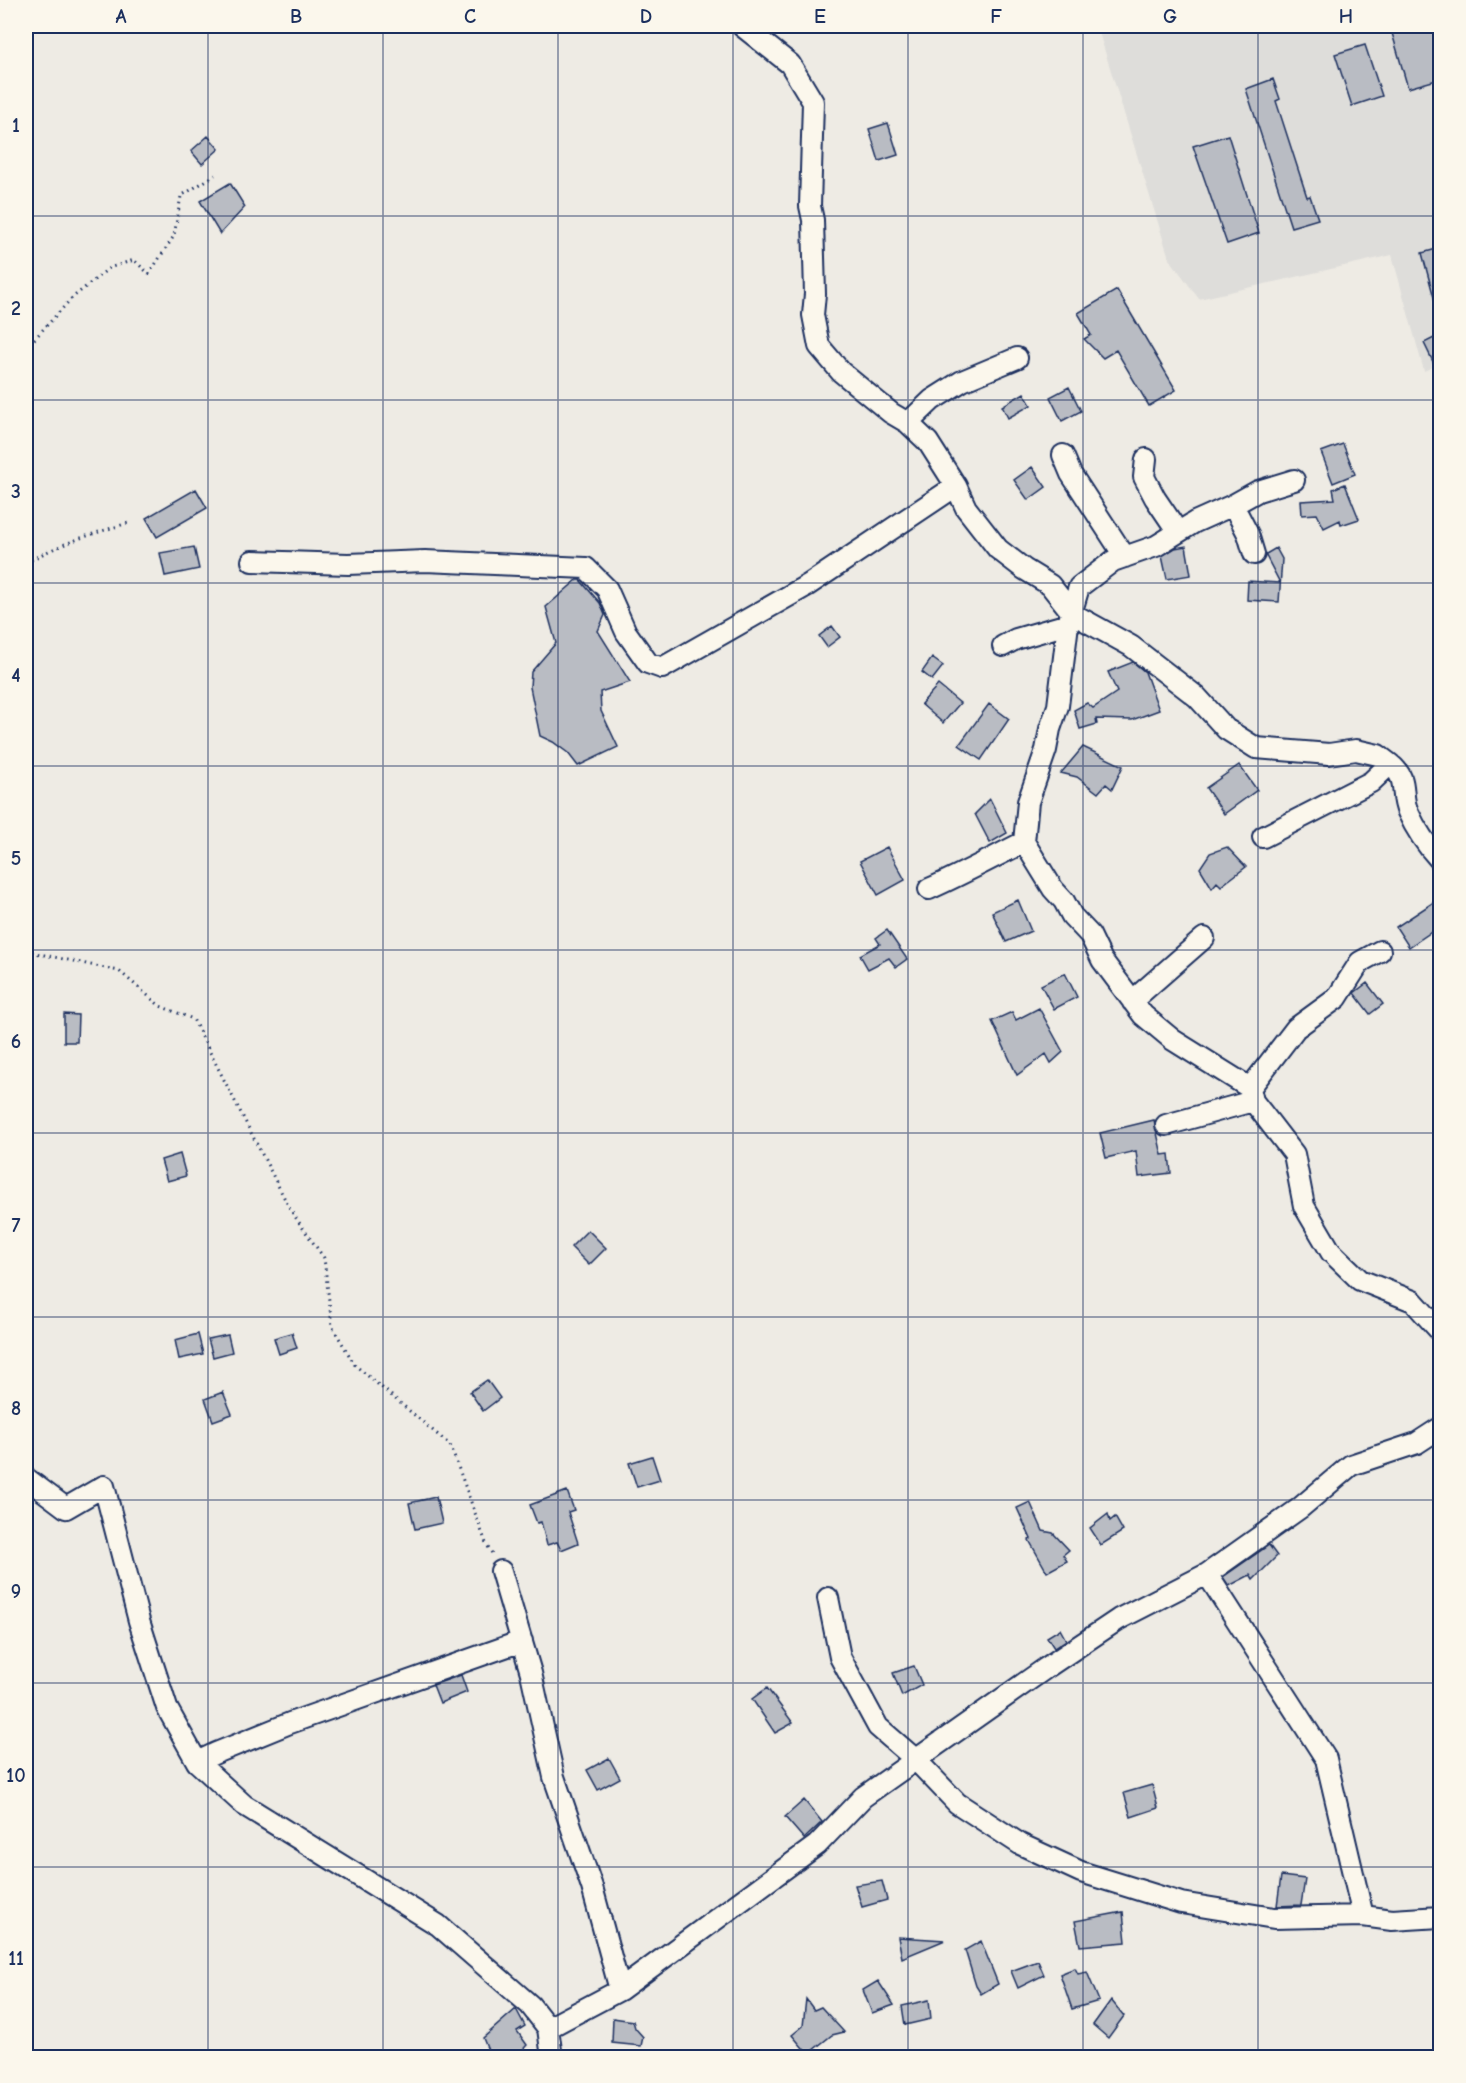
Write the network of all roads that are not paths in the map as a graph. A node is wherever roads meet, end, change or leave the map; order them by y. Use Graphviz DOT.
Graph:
graph roads {
  1 [pos="742,26"];
  2 [pos="1017,358"];
  3 [pos="908,423"];
  4 [pos="1063,455"];
  5 [pos="1146,459"];
  6 [pos="1294,480"];
  7 [pos="956,486"];
  8 [pos="1233,505"];
  9 [pos="1178,532"];
  10 [pos="1254,554"];
  11 [pos="1125,556"];
  12 [pos="252,561"];
  13 [pos="1070,619"];
  14 [pos="1004,646"];
  15 [pos="1390,764"];
  16 [pos="1263,837"];
  17 [pos="1024,842"];
  18 [pos="1440,860"];
  19 [pos="929,889"];
  20 [pos="1204,938"];
  21 [pos="1380,951"];
  22 [pos="1132,1001"];
  23 [pos="1252,1094"];
  24 [pos="1166,1125"];
  25 [pos="1440,1331"];
  26 [pos="1440,1428"];
  27 [pos="26,1478"];
  28 [pos="501,1571"];
  29 [pos="1207,1575"];
  30 [pos="828,1598"];
  31 [pos="522,1641"];
  32 [pos="915,1759"];
  33 [pos="197,1762"];
  34 [pos="1363,1916"];
  35 [pos="1440,1917"];
  36 [pos="620,1990"];
  37 [pos="548,2028"];
  38 [pos="552,2058"];
  1 -- 3 [label="street"];
  2 -- 3 [label="street"];
  3 -- 7 [label="street"];
  4 -- 11 [label="street"];
  5 -- 9 [label="street"];
  6 -- 8 [label="street"];
  7 -- 12 [label="street"];
  7 -- 13 [label="street"];
  8 -- 9 [label="street"];
  8 -- 10 [label="street"];
  9 -- 11 [label="street"];
  11 -- 13 [label="street"];
  13 -- 14 [label="street"];
  13 -- 15 [label="street"];
  13 -- 17 [label="street"];
  15 -- 16 [label="street"];
  15 -- 18 [label="street"];
  17 -- 19 [label="street"];
  17 -- 22 [label="street"];
  20 -- 22 [label="street"];
  21 -- 23 [label="street"];
  22 -- 23 [label="street"];
  23 -- 24 [label="street"];
  23 -- 25 [label="street"];
  26 -- 29 [label="street"];
  27 -- 33 [label="street"];
  28 -- 31 [label="street"];
  29 -- 32 [label="street"];
  29 -- 34 [label="street"];
  30 -- 32 [label="street"];
  31 -- 33 [label="street"];
  31 -- 36 [label="street"];
  32 -- 34 [label="street"];
  32 -- 36 [label="street"];
  33 -- 37 [label="street"];
  34 -- 35 [label="street"];
  36 -- 37 [label="street"];
  37 -- 38 [label="street"];
}
